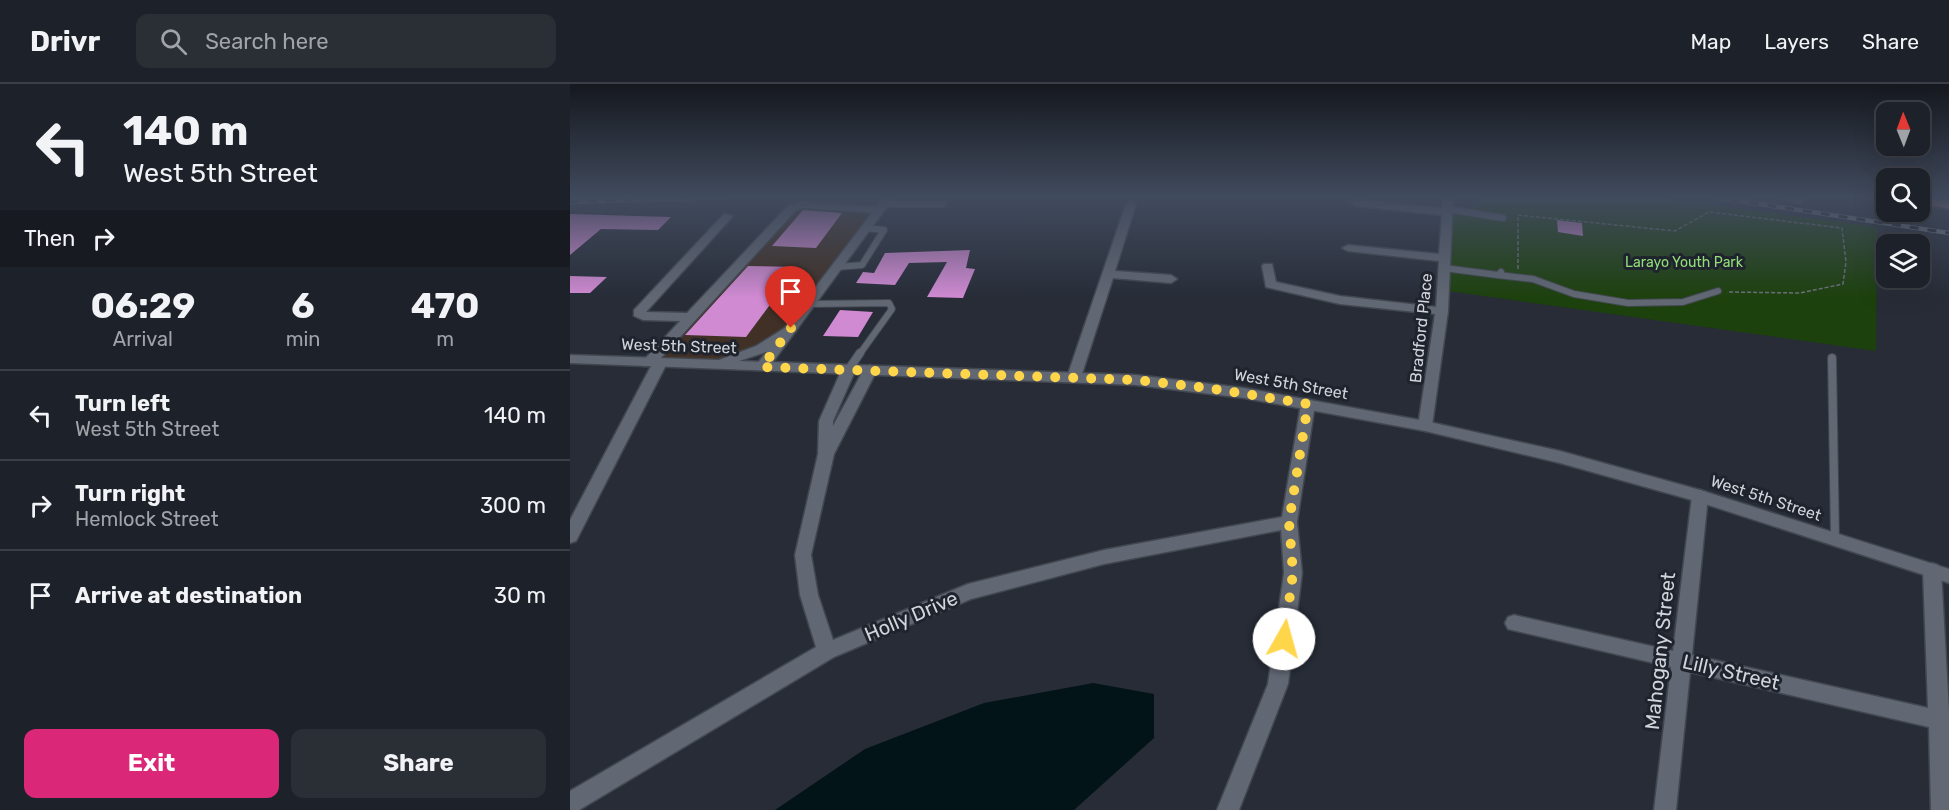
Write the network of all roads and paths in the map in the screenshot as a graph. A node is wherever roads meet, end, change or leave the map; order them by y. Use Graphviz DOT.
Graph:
graph roads {
  1 [pos="714,231"];
  2 [pos="770,231"];
  3 [pos="864,231"];
  4 [pos="883,231"];
  5 [pos="1122,231"];
  6 [pos="1446,231"];
  7 [pos="1518,231"];
  8 [pos="1842,231"];
  9 [pos="1348,248"];
  10 [pos="1444,263"];
  11 [pos="1268,266"];
  12 [pos="837,267"];
  13 [pos="1108,274"];
  14 [pos="1518,278"];
  15 [pos="1171,279"];
  16 [pos="1718,291"];
  17 [pos="809,304"];
  18 [pos="1442,311"];
  19 [pos="689,317"];
  20 [pos="791,328"];
  21 [pos="1832,358"];
  22 [pos="570,359"];
  23 [pos="654,363"];
  24 [pos="712,365"];
  25 [pos="762,367"];
  26 [pos="849,369"];
  27 [pos="870,370"];
  28 [pos="1074,377"];
  29 [pos="1308,404"];
  30 [pos="1425,426"];
  31 [pos="826,454"];
  32 [pos="1700,496"];
  33 [pos="1289,522"];
  34 [pos="570,536"];
  35 [pos="1835,539"];
  36 [pos="1941,573"];
  37 [pos="1514,623"];
  38 [pos="827,651"];
  39 [pos="1682,661"];
  40 [pos="1944,721"];
  41 [pos="570,803"];
  42 [pos="1228,810"];
  43 [pos="1665,810"];
  44 [pos="1942,810"];
  1 -- 19 [label="street"];
  2 -- 19 [label="street"];
  3 -- 12 [label="street"];
  4 -- 12 [label="lane"];
  5 -- 13 [label="street"];
  6 -- 10 [label="street, Bradford Place"];
  7 -- 14 [label="path"];
  8 -- 16 [label="path"];
  9 -- 10 [label="street"];
  10 -- 14 [label="lane"];
  10 -- 18 [label="street, Bradford Place"];
  11 -- 18 [label="street"];
  12 -- 17 [label="street"];
  13 -- 15 [label="street"];
  13 -- 28 [label="street"];
  14 -- 16 [label="lane"];
  17 -- 20 [label="street"];
  17 -- 26 [label="lane"];
  18 -- 30 [label="street, Bradford Place"];
  19 -- 23 [label="street"];
  20 -- 24 [label="street"];
  20 -- 25 [label="street"];
  21 -- 35 [label="lane"];
  22 -- 23 [label="street, West 5th Street"];
  23 -- 24 [label="street, West 5th Street"];
  23 -- 34 [label="street"];
  24 -- 25 [label="street, West 5th Street"];
  25 -- 26 [label="street, West 5th Street"];
  26 -- 27 [label="street, West 5th Street"];
  26 -- 31 [label="street"];
  27 -- 28 [label="street, West 5th Street"];
  27 -- 31 [label="street"];
  28 -- 29 [label="street, West 5th Street"];
  29 -- 30 [label="street, West 5th Street"];
  29 -- 33 [label="street"];
  30 -- 32 [label="street, West 5th Street"];
  31 -- 38 [label="street"];
  32 -- 35 [label="street, West 5th Street"];
  32 -- 39 [label="street, Mahogany Street"];
  33 -- 38 [label="street, Holly Drive"];
  33 -- 42 [label="street"];
  35 -- 36 [label="street, West 5th Street"];
  36 -- 40 [label="street"];
  37 -- 39 [label="street, Lilly Street"];
  38 -- 41 [label="street, Holly Drive"];
  39 -- 40 [label="street, Lilly Street"];
  39 -- 43 [label="street, Mahogany Street"];
  40 -- 44 [label="street"];
}
